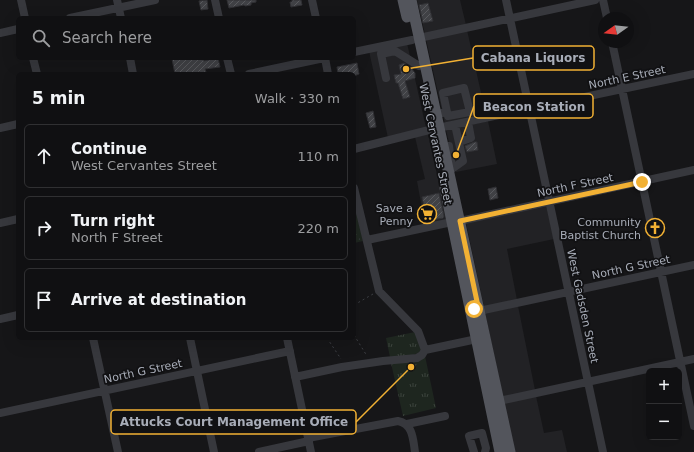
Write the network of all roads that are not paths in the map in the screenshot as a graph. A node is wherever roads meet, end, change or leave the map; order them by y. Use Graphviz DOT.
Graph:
graph roads {
  1 [pos="21,0"];
  2 [pos="155,0"];
  3 [pos="215,0"];
  4 [pos="312,0"];
  5 [pos="403,0"];
  6 [pos="411,0"];
  7 [pos="506,0"];
  8 [pos="595,0"];
  9 [pos="603,0"];
  10 [pos="118,4"];
  11 [pos="606,12"];
  12 [pos="25,16"];
  13 [pos="77,16"];
  14 [pos="121,16"];
  15 [pos="219,16"];
  16 [pos="316,16"];
  17 [pos="510,18"];
  18 [pos="16,29"];
  19 [pos="0,33"];
  20 [pos="415,39"];
  21 [pos="613,48"];
  22 [pos="388,49"];
  23 [pos="356,52"];
  24 [pos="34,60"];
  25 [pos="130,60"];
  26 [pos="228,60"];
  27 [pos="315,60"];
  28 [pos="324,60"];
  29 [pos="419,66"];
  30 [pos="36,72"];
  31 [pos="133,72"];
  32 [pos="230,72"];
  33 [pos="258,72"];
  34 [pos="328,72"];
  35 [pos="694,74"];
  36 [pos="386,78"];
  37 [pos="622,90"];
  38 [pos="530,110"];
  39 [pos="442,113"];
  40 [pos="456,114"];
  41 [pos="16,124"];
  42 [pos="469,126"];
  43 [pos="0,128"];
  44 [pos="456,128"];
  45 [pos="436,129"];
  46 [pos="459,144"];
  47 [pos="446,147"];
  48 [pos="356,149"];
  49 [pos="451,169"];
  50 [pos="694,170"];
  51 [pos="642,182"];
  52 [pos="356,196"];
  53 [pos="549,201"];
  54 [pos="16,219"];
  55 [pos="456,222"];
  56 [pos="0,223"];
  57 [pos="367,240"];
  58 [pos="694,265"];
  59 [pos="462,267"];
  60 [pos="661,272"];
  61 [pos="568,292"];
  62 [pos="479,311"];
  63 [pos="16,315"];
  64 [pos="0,318"];
  65 [pos="477,339"];
  66 [pos="93,340"];
  67 [pos="190,340"];
  68 [pos="287,340"];
  69 [pos="425,350"];
  70 [pos="290,351"];
  71 [pos="694,359"];
  72 [pos="680,362"];
  73 [pos="197,371"];
  74 [pos="295,377"];
  75 [pos="588,382"];
  76 [pos="495,383"];
  77 [pos="105,390"];
  78 [pos="499,401"];
  79 [pos="0,413"];
  80 [pos="445,416"];
  81 [pos="407,424"];
  82 [pos="694,426"];
  83 [pos="309,440"];
  84 [pos="118,452"];
  85 [pos="214,452"];
  86 [pos="259,452"];
  87 [pos="311,452"];
  88 [pos="416,452"];
  89 [pos="474,452"];
  90 [pos="485,452"];
  91 [pos="500,452"];
  92 [pos="510,452"];
  93 [pos="603,452"];
  1 -- 12 [label="street"];
  2 -- 10 [label="street"];
  3 -- 15 [label="street"];
  4 -- 16 [label="street"];
  5 -- 20 [label="main road, West Cervantes Street"];
  6 -- 20 [label="main road, West Cervantes Street"];
  7 -- 17 [label="street, West Gadsden Street"];
  8 -- 17 [label="street"];
  9 -- 11 [label="street"];
  10 -- 13 [label="street"];
  10 -- 14 [label="street"];
  17 -- 20 [label="street"];
  17 -- 38 [label="street, West Gadsden Street"];
  18 -- 19 [label="street"];
  20 -- 22 [label="street"];
  20 -- 29 [label="main road, West Cervantes Street"];
  20 -- 39 [label="main road, West Cervantes Street"];
  21 -- 37 [label="street"];
  22 -- 23 [label="street"];
  22 -- 29 [label="street"];
  22 -- 36 [label="street"];
  24 -- 30 [label="street"];
  25 -- 31 [label="street"];
  26 -- 32 [label="street"];
  27 -- 33 [label="street"];
  28 -- 34 [label="street"];
  29 -- 45 [label="main road, West Cervantes Street"];
  35 -- 37 [label="street, North E Street"];
  37 -- 38 [label="street, North E Street"];
  37 -- 51 [label="street"];
  38 -- 42 [label="street, North E Street"];
  38 -- 53 [label="street, West Gadsden Street"];
  39 -- 40 [label="street"];
  39 -- 40 [label="street"];
  39 -- 45 [label="main road, West Cervantes Street"];
  40 -- 44 [label="street"];
  41 -- 43 [label="street"];
  42 -- 44 [label="street, North E Street"];
  42 -- 46 [label="street"];
  44 -- 45 [label="street, North E Street"];
  44 -- 46 [label="street"];
  45 -- 47 [label="main road, West Cervantes Street"];
  45 -- 48 [label="street, North E Street"];
  45 -- 55 [label="main road, West Cervantes Street"];
  46 -- 47 [label="street"];
  46 -- 49 [label="street"];
  47 -- 49 [label="main road, West Cervantes Street"];
  49 -- 55 [label="main road, West Cervantes Street"];
  50 -- 51 [label="street, North F Street"];
  51 -- 53 [label="street, North F Street"];
  51 -- 60 [label="street"];
  52 -- 57 [label="street"];
  53 -- 55 [label="street, North F Street"];
  53 -- 61 [label="street, West Gadsden Street"];
  54 -- 56 [label="street"];
  55 -- 57 [label="street, North F Street"];
  55 -- 59 [label="main road, West Cervantes Street"];
  55 -- 62 [label="main road, West Cervantes Street"];
  57 -- 69 [label="street"];
  58 -- 60 [label="street, North G Street"];
  59 -- 62 [label="main road"];
  59 -- 65 [label="main road, West Cervantes Street"];
  60 -- 61 [label="street, North G Street"];
  60 -- 72 [label="street"];
  61 -- 62 [label="street, North G Street"];
  61 -- 75 [label="street, West Gadsden Street"];
  62 -- 76 [label="main road, West Cervantes Street"];
  63 -- 64 [label="street"];
  65 -- 69 [label="street"];
  65 -- 76 [label="main road"];
  65 -- 91 [label="main road, West Cervantes Street"];
  66 -- 77 [label="street"];
  67 -- 73 [label="street"];
  68 -- 70 [label="street"];
  69 -- 74 [label="street"];
  70 -- 73 [label="street, North G Street"];
  70 -- 74 [label="street"];
  71 -- 72 [label="street"];
  72 -- 75 [label="street"];
  72 -- 82 [label="street"];
  73 -- 77 [label="street, North G Street"];
  73 -- 85 [label="street"];
  74 -- 83 [label="street"];
  75 -- 78 [label="street"];
  75 -- 93 [label="street, West Gadsden Street"];
  76 -- 78 [label="main road, West Cervantes Street"];
  77 -- 79 [label="street, North G Street"];
  77 -- 84 [label="street"];
  78 -- 92 [label="main road, West Cervantes Street"];
  80 -- 81 [label="street"];
  81 -- 83 [label="street"];
  81 -- 88 [label="street"];
  83 -- 86 [label="street"];
  83 -- 87 [label="street"];
  89 -- 90 [label="street"];
}
